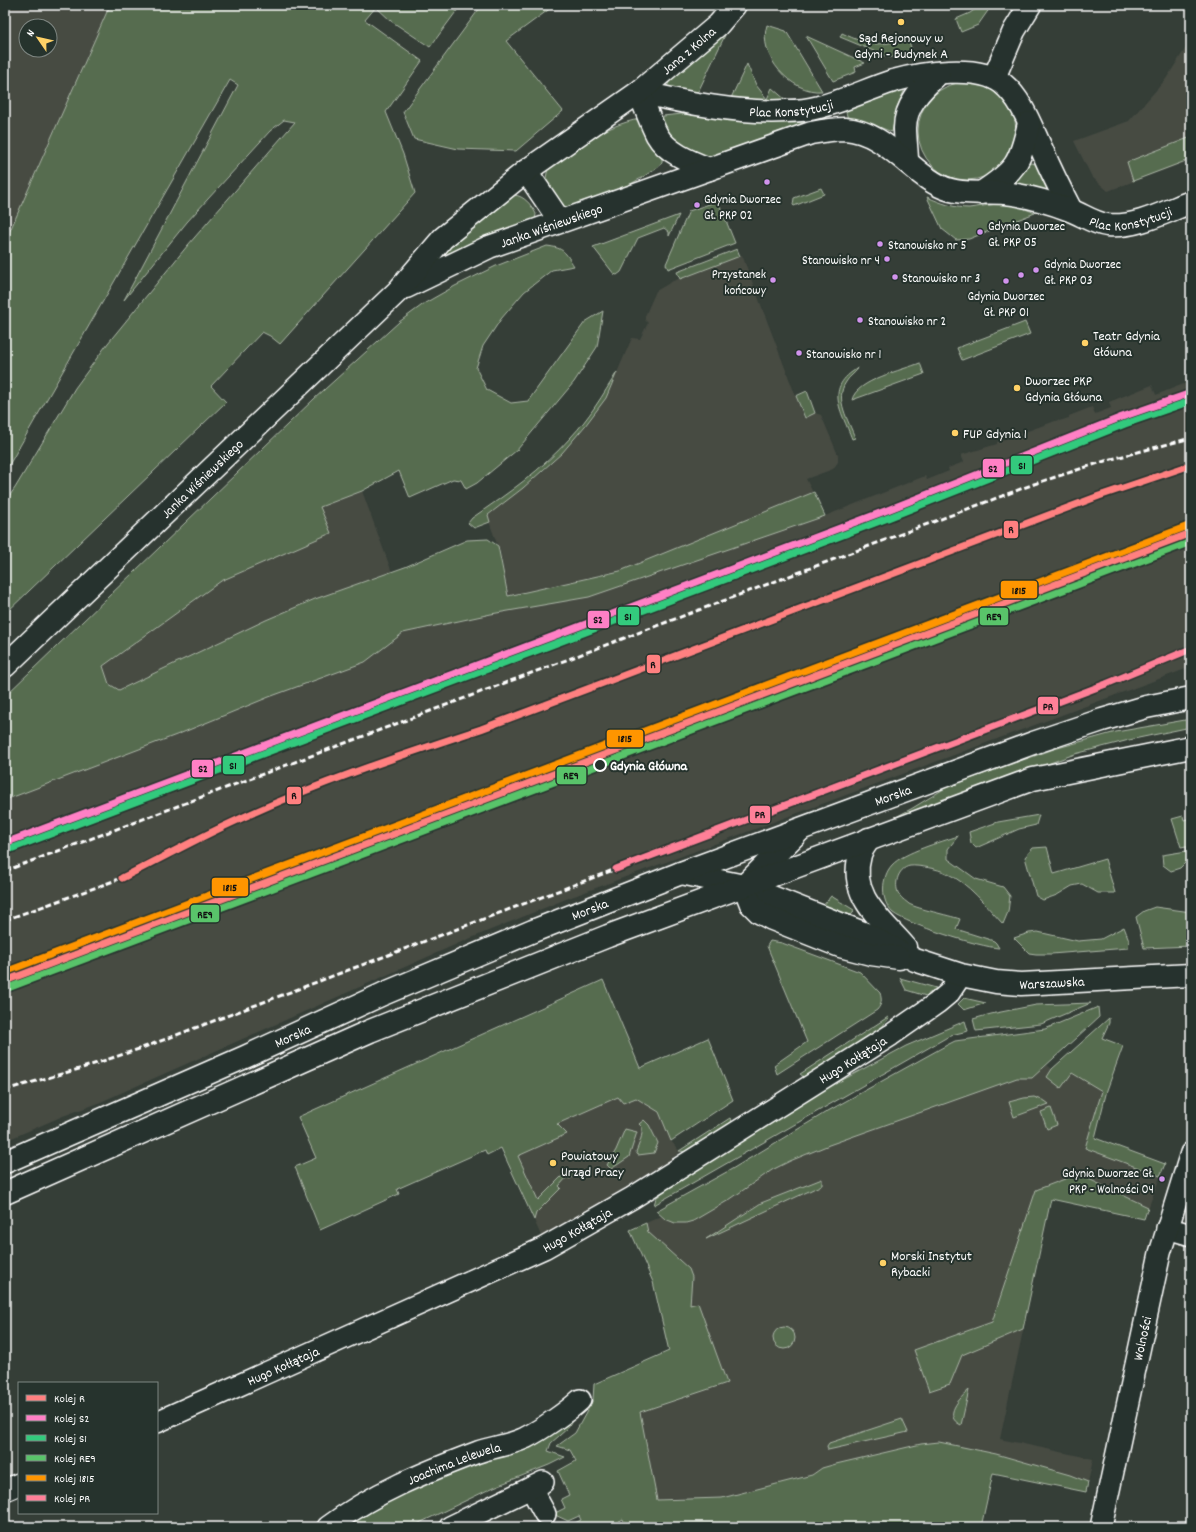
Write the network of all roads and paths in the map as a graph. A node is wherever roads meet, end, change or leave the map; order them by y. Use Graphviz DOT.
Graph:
graph roads {
  1 [pos="736,5"];
  2 [pos="1030,5"];
  3 [pos="940,73"];
  4 [pos="994,78"];
  5 [pos="639,92"];
  6 [pos="1029,123"];
  7 [pos="908,162"];
  8 [pos="709,169"];
  9 [pos="526,171"];
  10 [pos="981,193"];
  11 [pos="1191,202"];
  12 [pos="1071,210"];
  13 [pos="560,221"];
  14 [pos="398,291"];
  15 [pos="5,666"];
  16 [pos="1191,698"];
  17 [pos="1191,747"];
  18 [pos="800,830"];
  19 [pos="869,840"];
  20 [pos="681,873"];
  21 [pos="744,886"];
  22 [pos="915,960"];
  23 [pos="961,975"];
  24 [pos="1191,975"];
  25 [pos="1191,1153"];
  26 [pos="5,1162"];
  27 [pos="5,1193"];
  28 [pos="1167,1228"];
  29 [pos="1191,1236"];
  30 [pos="580,1400"];
  31 [pos="158,1422"];
  32 [pos="18,1484"];
  33 [pos="5,1490"];
  34 [pos="545,1514"];
  35 [pos="328,1527"];
  36 [pos="450,1527"];
  37 [pos="1101,1527"];
  1 -- 5 [label="main road, Jana z Kolna"];
  2 -- 4 [label="main road"];
  3 -- 4 [label="main road, Plac Konstytucji"];
  3 -- 5 [label="main road, Plac Konstytucji"];
  3 -- 7 [label="main road"];
  4 -- 6 [label="main road, Plac Konstytucji"];
  5 -- 8 [label="main road"];
  5 -- 9 [label="main road, Janka Wiśniewskiego"];
  6 -- 10 [label="main road"];
  6 -- 12 [label="main road, Plac Konstytucji"];
  7 -- 8 [label="main road, Plac Konstytucji"];
  7 -- 10 [label="main road, Plac Konstytucji"];
  8 -- 13 [label="main road, Janka Wiśniewskiego"];
  9 -- 13 [label="main road"];
  9 -- 14 [label="main road, Janka Wiśniewskiego"];
  10 -- 12 [label="main road, Plac Konstytucji"];
  11 -- 12 [label="main road, Plac Konstytucji"];
  13 -- 14 [label="main road, Janka Wiśniewskiego"];
  14 -- 15 [label="main road, Janka Wiśniewskiego"];
  16 -- 18 [label="main road, Morska"];
  17 -- 19 [label="main road, Morska"];
  18 -- 20 [label="main road, Morska"];
  18 -- 21 [label="main road"];
  19 -- 21 [label="main road, Morska"];
  19 -- 22 [label="main road"];
  20 -- 21 [label="main road, Warszawska"];
  20 -- 26 [label="main road, Morska"];
  21 -- 22 [label="main road, Warszawska"];
  21 -- 27 [label="main road, Morska"];
  22 -- 23 [label="main road, Warszawska"];
  23 -- 24 [label="main road, Warszawska"];
  23 -- 31 [label="street, Hugo Kołłątaja"];
  25 -- 28 [label="street, Wolności"];
  28 -- 29 [label="street"];
  28 -- 37 [label="street, Wolności"];
  30 -- 35 [label="street, Joachima Lelewela"];
  32 -- 33 [label="street"];
  34 -- 36 [label="street"];
}
